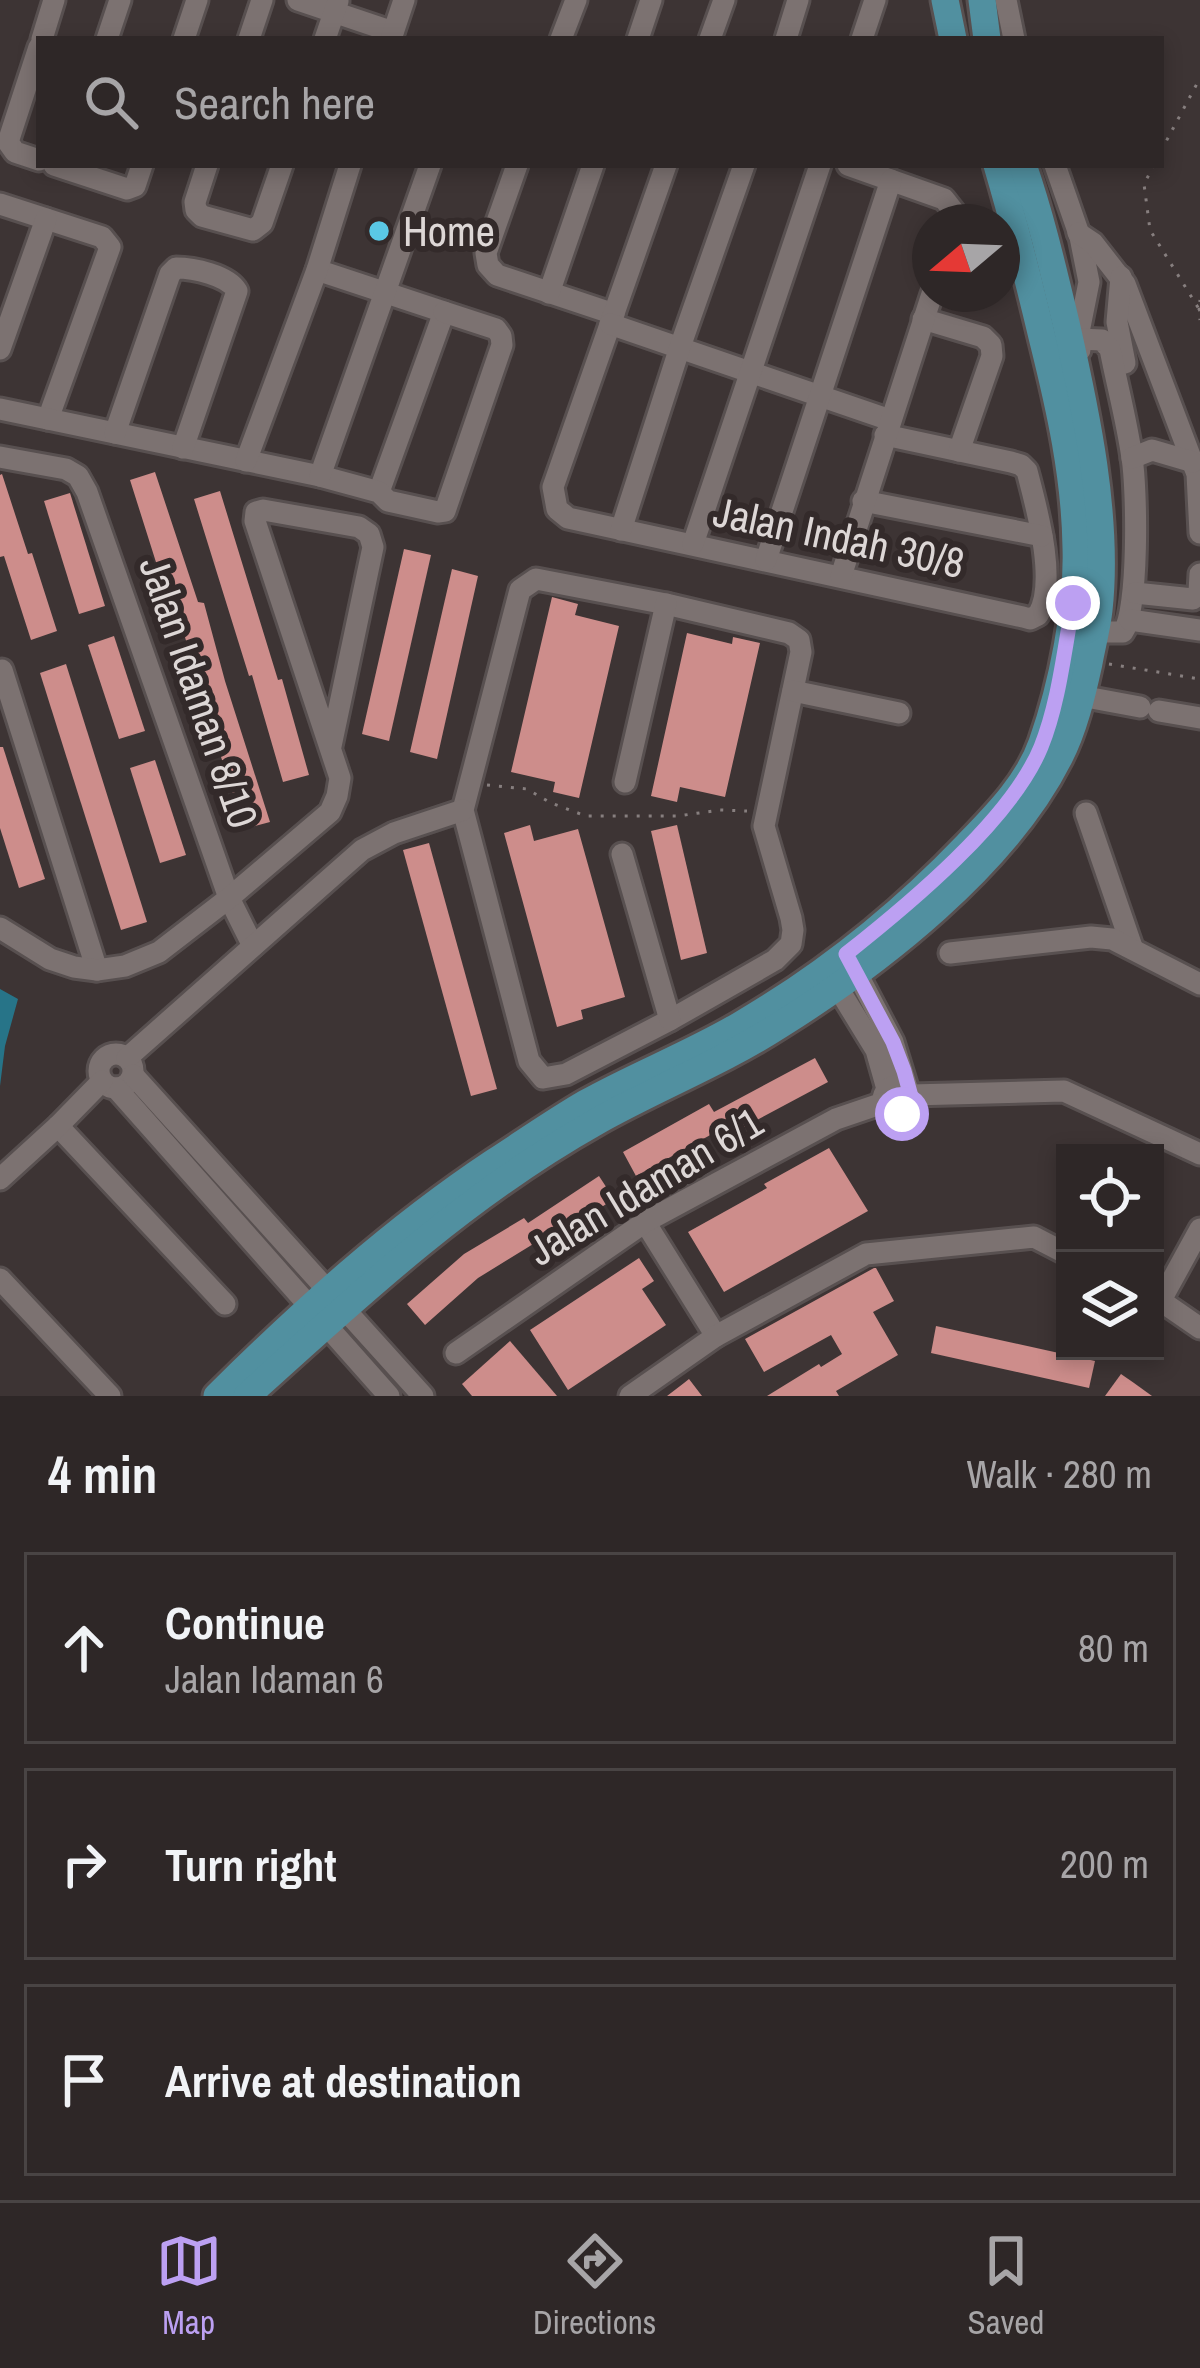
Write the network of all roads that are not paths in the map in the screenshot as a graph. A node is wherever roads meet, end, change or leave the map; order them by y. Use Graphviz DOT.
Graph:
graph roads {
  1 [pos="54,0"];
  2 [pos="120,0"];
  3 [pos="197,0"];
  4 [pos="262,0"];
  5 [pos="298,0"];
  6 [pos="404,0"];
  7 [pos="576,0"];
  8 [pos="651,0"];
  9 [pos="724,0"];
  10 [pos="798,0"];
  11 [pos="874,0"];
  12 [pos="945,0"];
  13 [pos="956,0"];
  14 [pos="1003,2"];
  15 [pos="336,6"];
  16 [pos="392,35"];
  17 [pos="42,36"];
  18 [pos="108,36"];
  19 [pos="185,36"];
  20 [pos="250,36"];
  21 [pos="326,36"];
  22 [pos="563,36"];
  23 [pos="639,36"];
  24 [pos="711,36"];
  25 [pos="787,36"];
  26 [pos="863,36"];
  27 [pos="951,36"];
  28 [pos="962,36"];
  29 [pos="988,36"];
  30 [pos="1013,36"];
  31 [pos="36,55"];
  32 [pos="36,159"];
  33 [pos="67,168"];
  34 [pos="141,168"];
  35 [pos="207,168"];
  36 [pos="281,168"];
  37 [pos="349,168"];
  38 [pos="429,168"];
  39 [pos="516,168"];
  40 [pos="592,168"];
  41 [pos="665,168"];
  42 [pos="743,168"];
  43 [pos="819,168"];
  44 [pos="857,168"];
  45 [pos="998,168"];
  46 [pos="1024,168"];
  47 [pos="1056,168"];
  48 [pos="891,180"];
  49 [pos="0,204"];
  50 [pos="949,204"];
  51 [pos="46,219"];
  52 [pos="1078,233"];
  53 [pos="317,270"];
  54 [pos="1121,277"];
  55 [pos="385,292"];
  56 [pos="549,292"];
  57 [pos="444,312"];
  58 [pos="926,312"];
  59 [pos="612,319"];
  60 [pos="923,319"];
  61 [pos="1079,339"];
  62 [pos="680,347"];
  63 [pos="0,349"];
  64 [pos="750,371"];
  65 [pos="1081,394"];
  66 [pos="820,395"];
  67 [pos="0,409"];
  68 [pos="48,419"];
  69 [pos="887,427"];
  70 [pos="115,433"];
  71 [pos="184,448"];
  72 [pos="959,451"];
  73 [pos="0,457"];
  74 [pos="1132,458"];
  75 [pos="246,461"];
  76 [pos="1193,462"];
  77 [pos="320,476"];
  78 [pos="379,492"];
  79 [pos="863,502"];
  80 [pos="621,530"];
  81 [pos="1200,533"];
  82 [pos="1042,536"];
  83 [pos="693,544"];
  84 [pos="766,560"];
  85 [pos="1200,574"];
  86 [pos="841,576"];
  87 [pos="1135,593"];
  88 [pos="666,604"];
  89 [pos="1130,620"];
  90 [pos="1200,630"];
  91 [pos="1092,646"];
  92 [pos="2,670"];
  93 [pos="793,691"];
  94 [pos="1070,694"];
  95 [pos="899,713"];
  96 [pos="1200,718"];
  97 [pos="331,746"];
  98 [pos="625,782"];
  99 [pos="464,810"];
  100 [pos="1086,813"];
  101 [pos="622,854"];
  102 [pos="229,898"];
  103 [pos="0,928"];
  104 [pos="253,946"];
  105 [pos="1132,947"];
  106 [pos="950,953"];
  107 [pos="98,970"];
  108 [pos="841,970"];
  109 [pos="1200,984"];
  110 [pos="670,1020"];
  111 [pos="120,1075"];
  112 [pos="897,1095"];
  113 [pos="58,1126"];
  114 [pos="1200,1154"];
  115 [pos="0,1179"];
  116 [pos="645,1222"];
  117 [pos="1200,1229"];
  118 [pos="1063,1252"];
  119 [pos="0,1279"];
  120 [pos="1164,1289"];
  121 [pos="1164,1303"];
  122 [pos="225,1304"];
  123 [pos="327,1308"];
  124 [pos="1200,1328"];
  125 [pos="716,1336"];
  126 [pos="456,1353"];
  127 [pos="110,1396"];
  128 [pos="217,1396"];
  129 [pos="247,1396"];
  130 [pos="389,1396"];
  131 [pos="423,1396"];
  132 [pos="630,1396"];
  1 -- 17 [label="street"];
  2 -- 18 [label="street"];
  3 -- 19 [label="street"];
  4 -- 20 [label="street"];
  5 -- 15 [label="street"];
  6 -- 16 [label="street"];
  7 -- 22 [label="street"];
  8 -- 23 [label="street"];
  9 -- 24 [label="street"];
  10 -- 25 [label="street"];
  11 -- 26 [label="street"];
  12 -- 27 [label="main road"];
  13 -- 28 [label="main road"];
  14 -- 29 [label="main road"];
  14 -- 30 [label="street"];
  15 -- 16 [label="street"];
  15 -- 21 [label="street"];
  31 -- 32 [label="street"];
  33 -- 34 [label="street"];
  35 -- 36 [label="street"];
  37 -- 53 [label="street"];
  38 -- 55 [label="street"];
  39 -- 56 [label="street"];
  40 -- 56 [label="street"];
  41 -- 59 [label="street"];
  42 -- 62 [label="street"];
  43 -- 64 [label="street"];
  44 -- 48 [label="street"];
  45 -- 94 [label="main road"];
  46 -- 65 [label="main road"];
  47 -- 52 [label="street"];
  48 -- 50 [label="street"];
  48 -- 66 [label="street"];
  49 -- 51 [label="street"];
  51 -- 63 [label="street"];
  51 -- 68 [label="street"];
  52 -- 54 [label="street"];
  52 -- 61 [label="street"];
  53 -- 55 [label="street"];
  53 -- 75 [label="street"];
  54 -- 74 [label="street"];
  54 -- 76 [label="street"];
  55 -- 57 [label="street"];
  55 -- 77 [label="street"];
  56 -- 59 [label="street"];
  57 -- 78 [label="street"];
  57 -- 78 [label="street"];
  58 -- 60 [label="street"];
  59 -- 62 [label="street"];
  59 -- 80 [label="street, Jalan Indah 30/8"];
  60 -- 69 [label="street"];
  60 -- 72 [label="street"];
  61 -- 65 [label="street"];
  61 -- 74 [label="street"];
  62 -- 64 [label="street"];
  62 -- 80 [label="street"];
  64 -- 66 [label="street"];
  64 -- 83 [label="street"];
  65 -- 91 [label="main road"];
  66 -- 69 [label="street"];
  66 -- 84 [label="street"];
  67 -- 68 [label="street"];
  68 -- 70 [label="street"];
  69 -- 72 [label="street"];
  69 -- 79 [label="street"];
  70 -- 71 [label="street"];
  70 -- 71 [label="street"];
  71 -- 75 [label="street"];
  72 -- 82 [label="street"];
  73 -- 102 [label="street, Jalan Idaman 8/10"];
  74 -- 76 [label="street"];
  74 -- 87 [label="street"];
  75 -- 77 [label="street"];
  76 -- 81 [label="street"];
  77 -- 78 [label="street"];
  79 -- 82 [label="street"];
  79 -- 86 [label="street"];
  80 -- 83 [label="street, Jalan Indah 30/8"];
  82 -- 86 [label="street, Jalan Indah 30/8"];
  83 -- 84 [label="street, Jalan Indah 30/8"];
  84 -- 86 [label="street, Jalan Indah 30/8"];
  85 -- 87 [label="street"];
  87 -- 89 [label="street"];
  88 -- 93 [label="street"];
  88 -- 98 [label="street"];
  88 -- 99 [label="street"];
  89 -- 90 [label="street"];
  89 -- 91 [label="street"];
  91 -- 94 [label="main road"];
  92 -- 107 [label="street"];
  93 -- 95 [label="street"];
  93 -- 110 [label="street"];
  94 -- 96 [label="street"];
  94 -- 108 [label="main road"];
  97 -- 97 [label="street"];
  97 -- 102 [label="street"];
  99 -- 104 [label="street"];
  99 -- 110 [label="street"];
  100 -- 105 [label="street"];
  101 -- 110 [label="street"];
  102 -- 104 [label="street, Jalan Idaman 8/10"];
  102 -- 107 [label="street"];
  103 -- 107 [label="street"];
  104 -- 111 [label="street"];
  105 -- 106 [label="street"];
  105 -- 109 [label="street"];
  108 -- 112 [label="street"];
  108 -- 123 [label="main road"];
  111 -- 113 [label="street"];
  111 -- 123 [label="street"];
  112 -- 114 [label="street, Jalan Idaman 6/1"];
  112 -- 116 [label="street, Jalan Idaman 6/1"];
  113 -- 115 [label="street"];
  113 -- 122 [label="street"];
  116 -- 125 [label="street"];
  116 -- 126 [label="street, Jalan Idaman 6/1"];
  117 -- 120 [label="street"];
  118 -- 125 [label="street"];
  119 -- 127 [label="street"];
  121 -- 124 [label="street"];
  123 -- 128 [label="main road"];
  123 -- 129 [label="main road"];
  123 -- 130 [label="street"];
  123 -- 131 [label="street"];
  125 -- 132 [label="street"];
}
